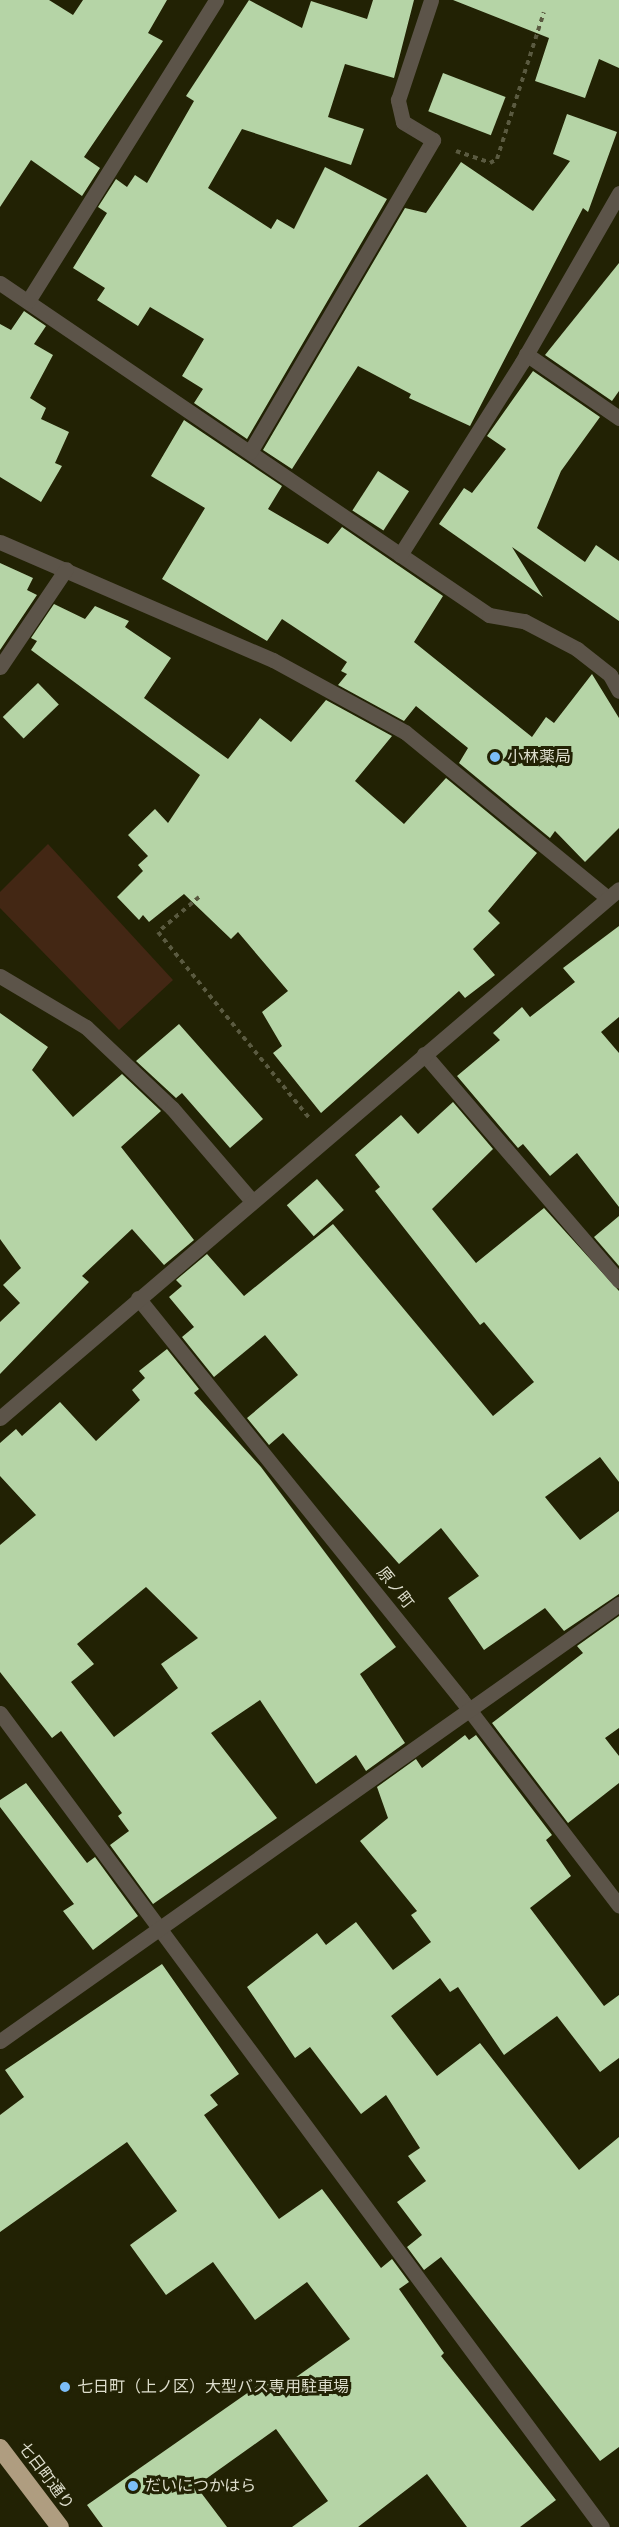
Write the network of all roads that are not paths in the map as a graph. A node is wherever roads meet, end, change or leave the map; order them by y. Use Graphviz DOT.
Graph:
graph roads {
  1 [pos="216,0"];
  2 [pos="430,0"];
  3 [pos="619,193"];
  4 [pos="0,283"];
  5 [pos="28,302"];
  6 [pos="526,354"];
  7 [pos="619,418"];
  8 [pos="250,452"];
  9 [pos="0,542"];
  10 [pos="400,555"];
  11 [pos="66,569"];
  12 [pos="0,667"];
  13 [pos="619,691"];
  14 [pos="613,894"];
  15 [pos="0,976"];
  16 [pos="424,1054"];
  17 [pos="252,1201"];
  18 [pos="619,1281"];
  19 [pos="138,1298"];
  20 [pos="0,1418"];
  21 [pos="619,1604"];
  22 [pos="471,1711"];
  23 [pos="0,1713"];
  24 [pos="619,1906"];
  25 [pos="162,1927"];
  26 [pos="0,2041"];
  27 [pos="0,2448"];
  28 [pos="60,2527"];
  29 [pos="602,2527"];
  1 -- 5 [label="street"];
  2 -- 8 [label="street"];
  3 -- 6 [label="street"];
  4 -- 5 [label="street"];
  5 -- 8 [label="street"];
  6 -- 7 [label="street"];
  6 -- 10 [label="street"];
  8 -- 10 [label="street"];
  9 -- 11 [label="street"];
  10 -- 13 [label="street"];
  11 -- 12 [label="street"];
  11 -- 14 [label="street"];
  14 -- 16 [label="street"];
  15 -- 17 [label="street"];
  16 -- 17 [label="street"];
  16 -- 18 [label="street"];
  17 -- 19 [label="street"];
  19 -- 20 [label="street"];
  19 -- 22 [label="street, 原ノ町"];
  21 -- 22 [label="street"];
  22 -- 24 [label="street, 原ノ町"];
  22 -- 25 [label="street"];
  23 -- 25 [label="street"];
  25 -- 26 [label="street"];
  25 -- 29 [label="street"];
  27 -- 28 [label="highway, 七日町通り"];
}
